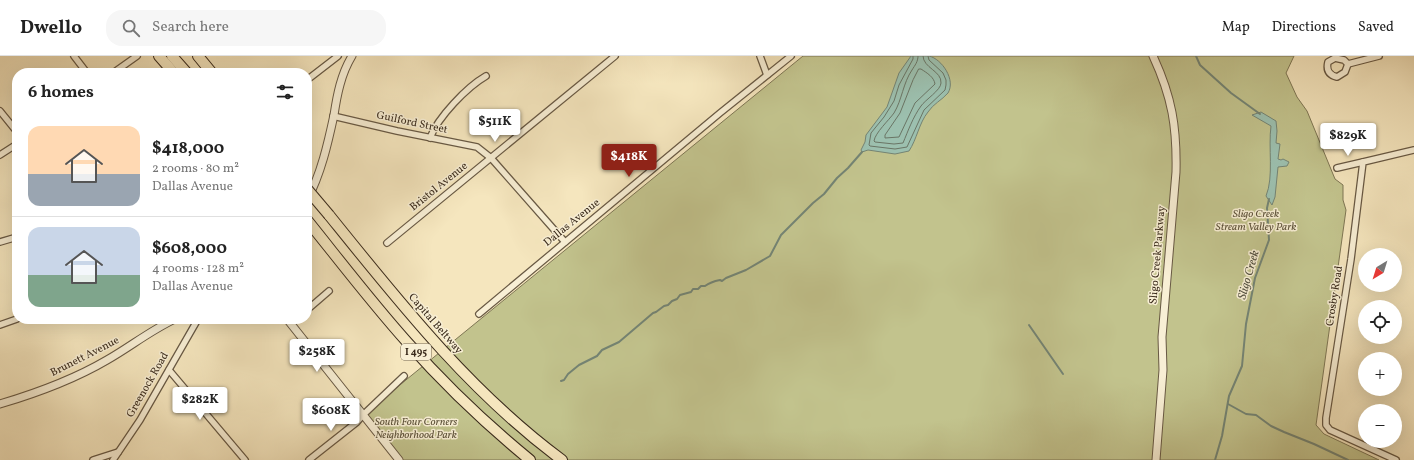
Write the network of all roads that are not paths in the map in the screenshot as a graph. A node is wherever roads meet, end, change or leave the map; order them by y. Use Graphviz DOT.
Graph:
graph roads {
  1 [pos="74,56"];
  2 [pos="137,56"];
  3 [pos="159,56"];
  4 [pos="172,56"];
  5 [pos="200,56"];
  6 [pos="338,56"];
  7 [pos="352,56"];
  8 [pos="615,56"];
  9 [pos="760,56"];
  10 [pos="791,56"];
  11 [pos="1152,56"];
  12 [pos="1379,56"];
  13 [pos="1348,64"];
  14 [pos="83,68"];
  15 [pos="120,68"];
  16 [pos="170,68"];
  17 [pos="183,68"];
  18 [pos="209,68"];
  19 [pos="767,75"];
  20 [pos="312,76"];
  21 [pos="486,76"];
  22 [pos="0,111"];
  23 [pos="333,116"];
  24 [pos="12,126"];
  25 [pos="430,138"];
  26 [pos="12,147"];
  27 [pos="1414,150"];
  28 [pos="0,155"];
  29 [pos="491,158"];
  30 [pos="1363,162"];
  31 [pos="1337,168"];
  32 [pos="312,191"];
  33 [pos="312,194"];
  34 [pos="312,226"];
  35 [pos="12,238"];
  36 [pos="0,242"];
  37 [pos="387,242"];
  38 [pos="564,242"];
  39 [pos="329,291"];
  40 [pos="312,306"];
  41 [pos="479,314"];
  42 [pos="12,321"];
  43 [pos="165,324"];
  44 [pos="195,324"];
  45 [pos="294,324"];
  46 [pos="0,325"];
  47 [pos="169,370"];
  48 [pos="404,376"];
  49 [pos="0,404"];
  50 [pos="363,415"];
  51 [pos="118,452"];
  52 [pos="93,460"];
  53 [pos="113,460"];
  54 [pos="245,460"];
  55 [pos="309,460"];
  56 [pos="399,460"];
  57 [pos="530,460"];
  58 [pos="562,460"];
  59 [pos="1156,460"];
  60 [pos="1396,460"];
  1 -- 14 [label="street"];
  2 -- 15 [label="street"];
  3 -- 16 [label="highway"];
  4 -- 17 [label="highway"];
  5 -- 18 [label="highway"];
  6 -- 20 [label="street"];
  7 -- 23 [label="street"];
  8 -- 29 [label="street, Bristol Avenue"];
  9 -- 19 [label="street"];
  10 -- 19 [label="street, Dallas Avenue"];
  11 -- 59 [label="street, Sligo Creek Parkway"];
  12 -- 13 [label="street"];
  19 -- 38 [label="street, Dallas Avenue"];
  21 -- 25 [label="street"];
  22 -- 24 [label="street"];
  23 -- 25 [label="street, Guilford Street"];
  23 -- 32 [label="street"];
  25 -- 29 [label="street, Guilford Street"];
  26 -- 28 [label="street"];
  27 -- 30 [label="street"];
  29 -- 37 [label="street, Bristol Avenue"];
  29 -- 38 [label="street, Guilford Street"];
  30 -- 31 [label="street"];
  30 -- 60 [label="street, Crosby Road"];
  33 -- 58 [label="highway, Capital Beltway / I 495, bridge"];
  34 -- 57 [label="highway, I 495"];
  35 -- 36 [label="street"];
  38 -- 41 [label="street, Dallas Avenue"];
  39 -- 40 [label="street"];
  42 -- 46 [label="street"];
  43 -- 49 [label="street, Brunett Avenue"];
  44 -- 47 [label="street, Greenock Road"];
  45 -- 50 [label="street"];
  47 -- 51 [label="street, Greenock Road"];
  47 -- 54 [label="street"];
  48 -- 50 [label="street"];
  50 -- 55 [label="street"];
  50 -- 56 [label="street"];
  51 -- 52 [label="street"];
  51 -- 53 [label="street, Greenock Road"];
}
